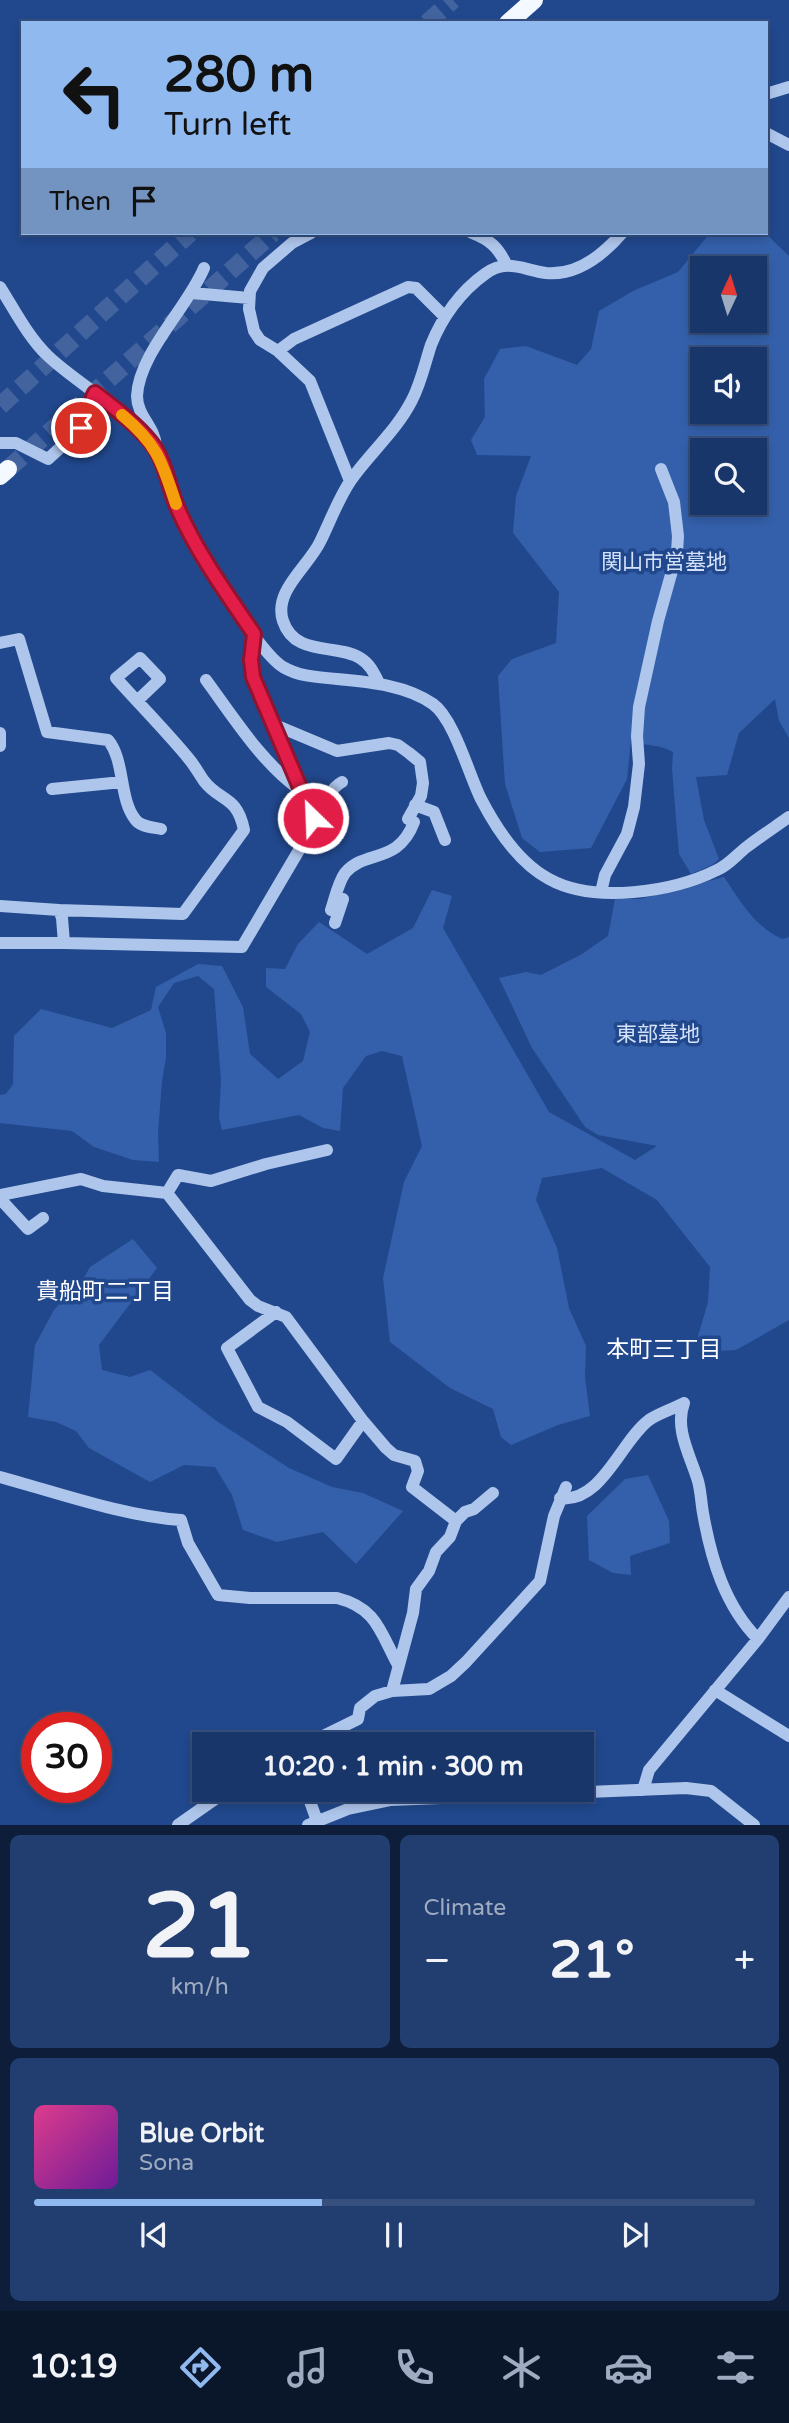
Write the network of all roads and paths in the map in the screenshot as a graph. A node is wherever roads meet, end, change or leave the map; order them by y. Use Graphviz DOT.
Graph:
graph roads {
  1 [pos="523,0"];
  2 [pos="534,0"];
  3 [pos="509,21"];
  4 [pos="510,21"];
  5 [pos="789,87"];
  6 [pos="768,93"];
  7 [pos="768,134"];
  8 [pos="789,145"];
  9 [pos="307,235"];
  10 [pos="477,235"];
  11 [pos="620,235"];
  12 [pos="506,264"];
  13 [pos="204,268"];
  14 [pos="0,287"];
  15 [pos="192,293"];
  16 [pos="249,298"];
  17 [pos="445,317"];
  18 [pos="278,351"];
  19 [pos="95,393"];
  20 [pos="0,443"];
  21 [pos="156,450"];
  22 [pos="661,469"];
  23 [pos="350,481"];
  24 [pos="254,634"];
  25 [pos="0,643"];
  26 [pos="206,680"];
  27 [pos="379,683"];
  28 [pos="137,701"];
  29 [pos="275,725"];
  30 [pos="0,733"];
  31 [pos="0,746"];
  32 [pos="122,782"];
  33 [pos="342,782"];
  34 [pos="52,789"];
  35 [pos="301,791"];
  36 [pos="415,805"];
  37 [pos="312,813"];
  38 [pos="789,817"];
  39 [pos="160,829"];
  40 [pos="445,840"];
  41 [pos="601,892"];
  42 [pos="0,906"];
  43 [pos="59,910"];
  44 [pos="333,916"];
  45 [pos="0,943"];
  46 [pos="64,943"];
  47 [pos="327,1150"];
  48 [pos="167,1193"];
  49 [pos="1,1195"];
  50 [pos="43,1218"];
  51 [pos="276,1312"];
  52 [pos="363,1421"];
  53 [pos="0,1477"];
  54 [pos="493,1493"];
  55 [pos="456,1521"];
  56 [pos="789,1597"];
  57 [pos="758,1639"];
  58 [pos="398,1665"];
  59 [pos="715,1690"];
  60 [pos="392,1692"];
  61 [pos="332,1732"];
  62 [pos="789,1735"];
  63 [pos="643,1790"];
  64 [pos="212,1802"];
  65 [pos="309,1802"];
  66 [pos="313,1823"];
  67 [pos="178,1825"];
  68 [pos="754,1825"];
  1 -- 3 [label="main road"];
  2 -- 4 [label="main road"];
  5 -- 6 [label="street"];
  7 -- 8 [label="street"];
  9 -- 16 [label="street"];
  10 -- 12 [label="street"];
  11 -- 12 [label="street"];
  12 -- 17 [label="street"];
  13 -- 15 [label="street"];
  14 -- 19 [label="street"];
  15 -- 16 [label="street"];
  15 -- 21 [label="street"];
  16 -- 18 [label="street"];
  17 -- 18 [label="street"];
  17 -- 23 [label="street"];
  18 -- 23 [label="street"];
  19 -- 20 [label="street"];
  19 -- 21 [label="street"];
  21 -- 24 [label="street"];
  22 -- 41 [label="street"];
  23 -- 27 [label="street"];
  24 -- 27 [label="street"];
  24 -- 29 [label="street"];
  25 -- 32 [label="street"];
  26 -- 35 [label="street"];
  27 -- 41 [label="street"];
  28 -- 43 [label="street"];
  29 -- 35 [label="street"];
  29 -- 36 [label="street"];
  30 -- 31 [label="street"];
  32 -- 34 [label="street"];
  32 -- 39 [label="street"];
  33 -- 37 [label="street"];
  35 -- 37 [label="street"];
  36 -- 40 [label="street"];
  36 -- 44 [label="street"];
  37 -- 46 [label="street"];
  38 -- 41 [label="street"];
  42 -- 43 [label="street"];
  43 -- 46 [label="street"];
  45 -- 46 [label="street"];
  47 -- 48 [label="street"];
  48 -- 49 [label="street"];
  48 -- 51 [label="street"];
  49 -- 50 [label="street"];
  51 -- 52 [label="street"];
  51 -- 52 [label="street"];
  52 -- 55 [label="street"];
  53 -- 58 [label="street"];
  54 -- 55 [label="street"];
  55 -- 58 [label="street"];
  56 -- 57 [label="street"];
  57 -- 59 [label="street"];
  57 -- 60 [label="street"];
  58 -- 60 [label="street"];
  59 -- 62 [label="street"];
  59 -- 63 [label="street"];
  60 -- 61 [label="street"];
  63 -- 66 [label="street"];
  63 -- 68 [label="street"];
  64 -- 67 [label="street"];
  65 -- 66 [label="street"];
}
